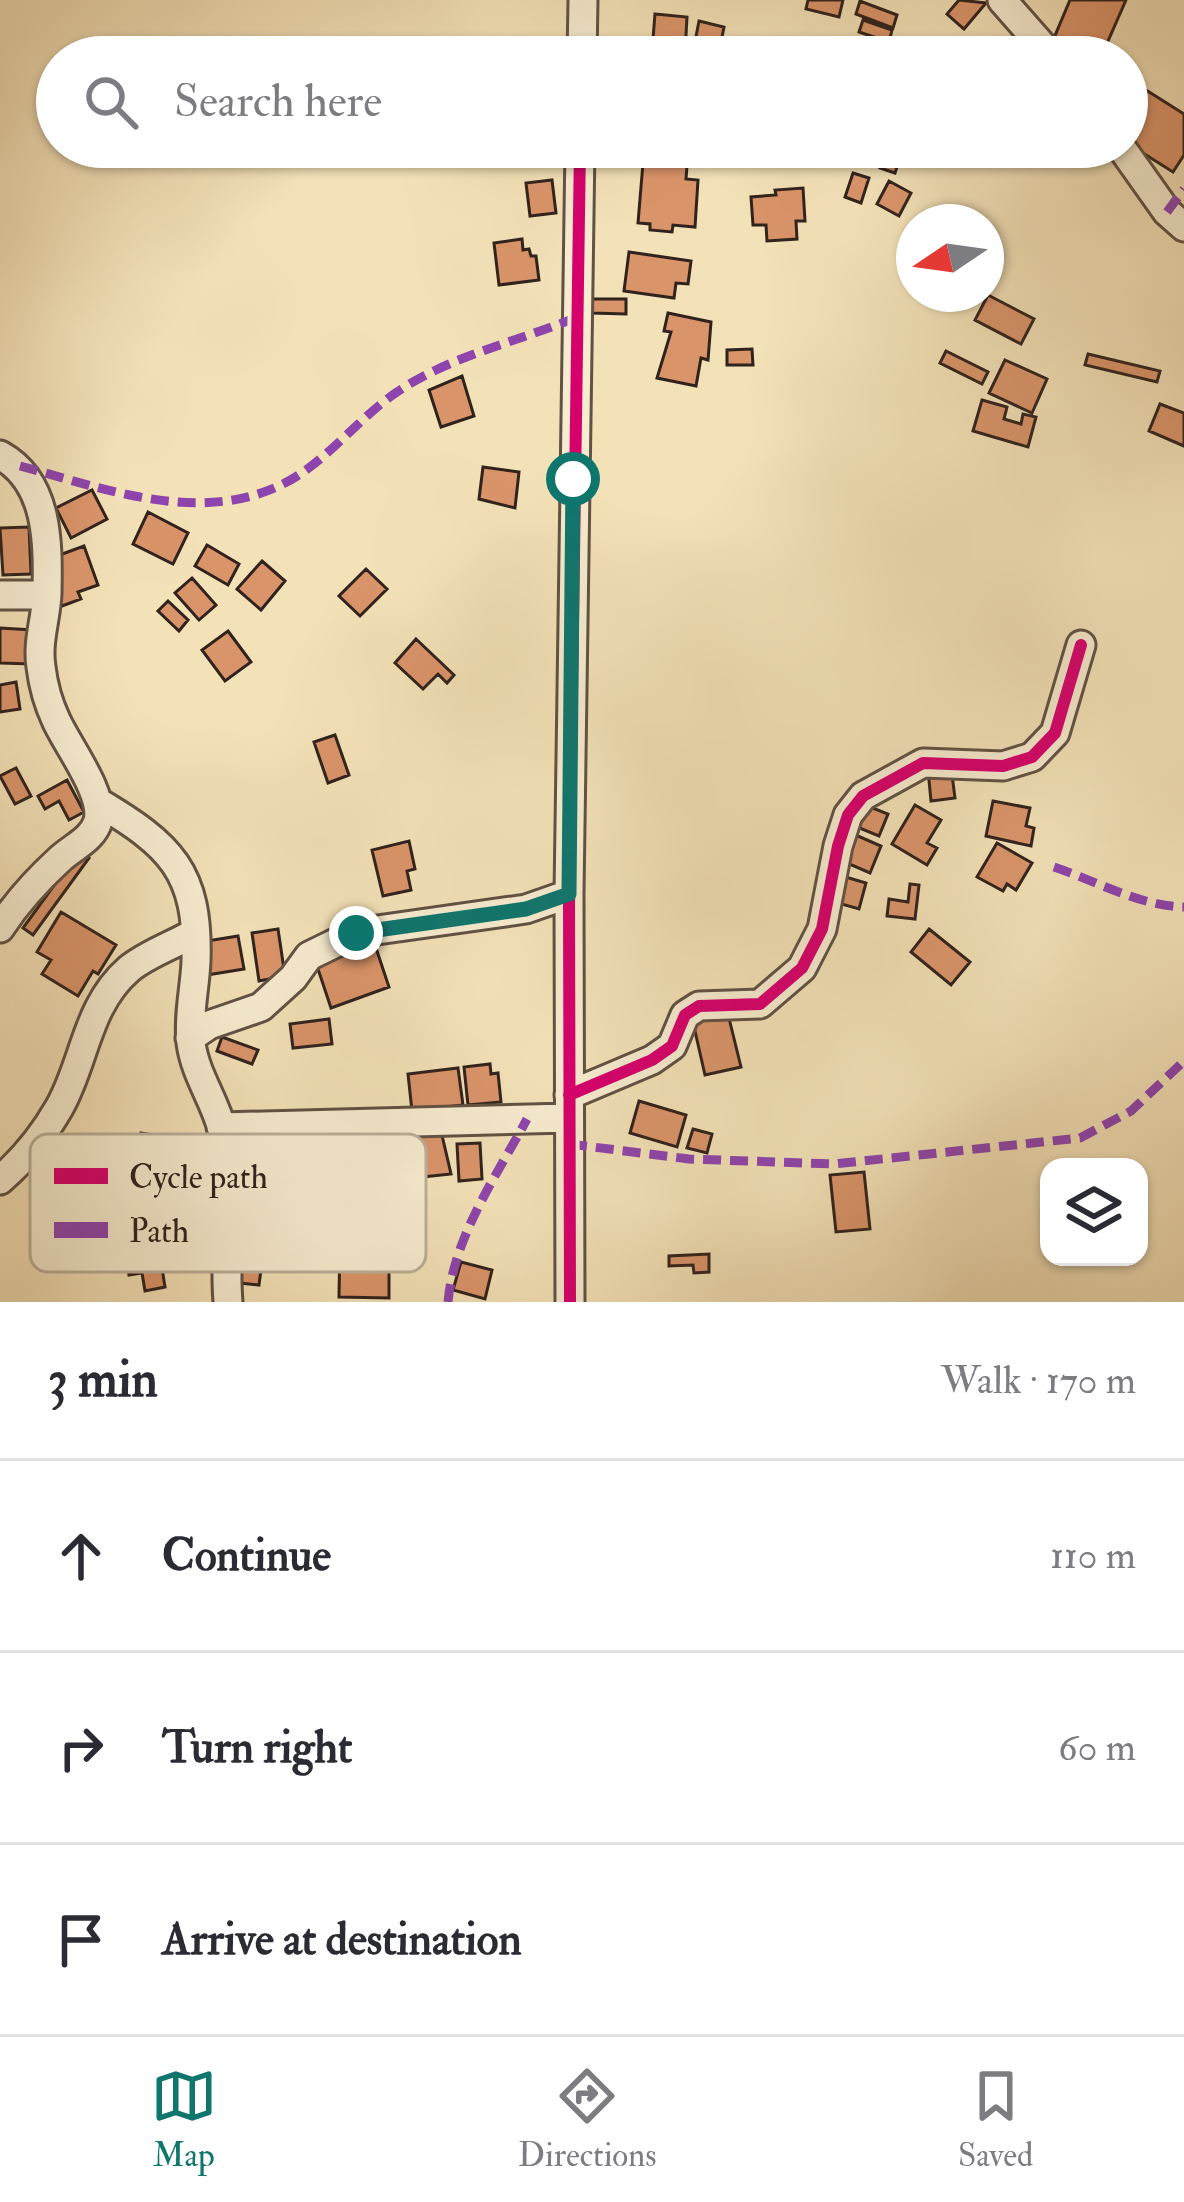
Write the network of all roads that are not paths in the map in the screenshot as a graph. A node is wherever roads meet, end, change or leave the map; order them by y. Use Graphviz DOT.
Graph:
graph roads {
  1 [pos="583,0"];
  2 [pos="1002,0"];
  3 [pos="582,36"];
  4 [pos="1034,36"];
  5 [pos="580,168"];
  6 [pos="1136,168"];
  7 [pos="1184,227"];
  8 [pos="0,455"];
  9 [pos="0,595"];
  10 [pos="47,595"];
  11 [pos="1081,645"];
  12 [pos="98,802"];
  13 [pos="569,894"];
  14 [pos="0,928"];
  15 [pos="194,934"];
  16 [pos="190,1038"];
  17 [pos="569,1106"];
  18 [pos="221,1127"];
  19 [pos="37,1134"];
  20 [pos="222,1134"];
  21 [pos="30,1143"];
  22 [pos="0,1180"];
  23 [pos="229,1272"];
  24 [pos="228,1302"];
  25 [pos="570,1302"];
  1 -- 3 [label="street"];
  2 -- 4 [label="street"];
  5 -- 13 [label="street"];
  6 -- 7 [label="street"];
  8 -- 10 [label="street"];
  9 -- 10 [label="street"];
  10 -- 12 [label="street"];
  11 -- 17 [label="street"];
  12 -- 14 [label="street"];
  12 -- 15 [label="street"];
  13 -- 16 [label="street"];
  13 -- 17 [label="street"];
  15 -- 16 [label="street"];
  15 -- 19 [label="street"];
  16 -- 18 [label="street"];
  17 -- 18 [label="street"];
  17 -- 25 [label="street"];
  18 -- 20 [label="street"];
  21 -- 22 [label="street"];
  23 -- 24 [label="street"];
}
